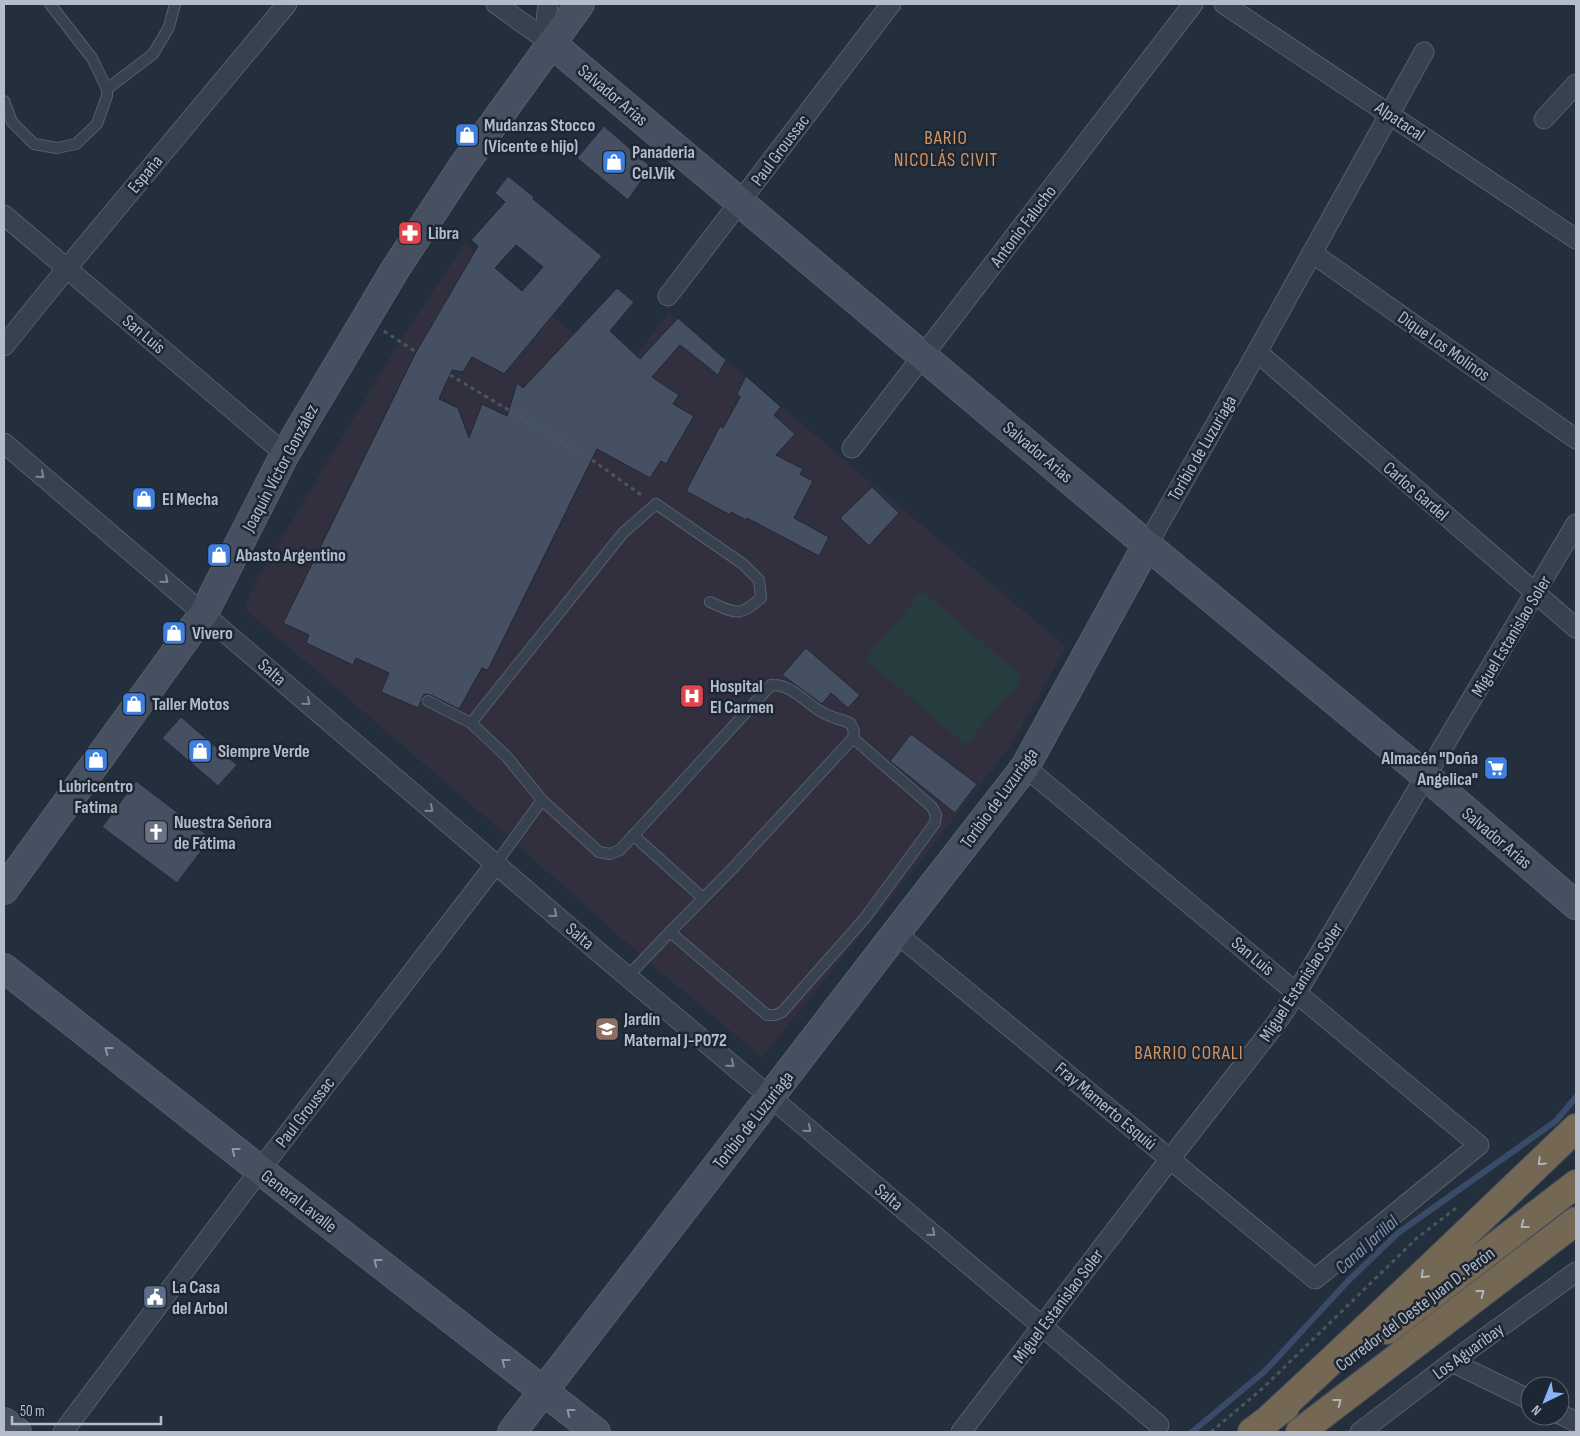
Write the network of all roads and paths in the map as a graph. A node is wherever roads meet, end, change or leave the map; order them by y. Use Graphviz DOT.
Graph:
graph roads {
  1 [pos="50,4"];
  2 [pos="175,4"];
  3 [pos="287,4"];
  4 [pos="496,4"];
  5 [pos="548,4"];
  6 [pos="580,4"];
  7 [pos="891,4"];
  8 [pos="1193,4"];
  9 [pos="1224,4"];
  10 [pos="552,43"];
  11 [pos="1424,52"];
  12 [pos="1576,84"];
  13 [pos="107,89"];
  14 [pos="4,100"];
  15 [pos="1389,114"];
  16 [pos="1544,119"];
  17 [pos="740,203"];
  18 [pos="4,215"];
  19 [pos="1576,239"];
  20 [pos="1312,253"];
  21 [pos="66,268"];
  22 [pos="668,296"];
  23 [pos="364,320"];
  24 [pos="4,346"];
  25 [pos="416,352"];
  26 [pos="1257,352"];
  27 [pos="924,356"];
  28 [pos="450,376"];
  29 [pos="1576,439"];
  30 [pos="4,443"];
  31 [pos="852,448"];
  32 [pos="579,452"];
  33 [pos="284,454"];
  34 [pos="592,460"];
  35 [pos="656,504"];
  36 [pos="1576,524"];
  37 [pos="1147,545"];
  38 [pos="1536,594"];
  39 [pos="710,602"];
  40 [pos="204,613"];
  41 [pos="1576,628"];
  42 [pos="428,701"];
  43 [pos="471,723"];
  44 [pos="853,738"];
  45 [pos="1025,767"];
  46 [pos="1426,777"];
  47 [pos="542,800"];
  48 [pos="634,835"];
  49 [pos="495,865"];
  50 [pos="4,890"];
  51 [pos="703,898"];
  52 [pos="1576,905"];
  53 [pos="670,932"];
  54 [pos="896,933"];
  55 [pos="4,968"];
  56 [pos="627,977"];
  57 [pos="1297,992"];
  58 [pos="771,1097"];
  59 [pos="1576,1128"];
  60 [pos="1170,1159"];
  61 [pos="260,1170"];
  62 [pos="1576,1184"];
  63 [pos="1576,1221"];
  64 [pos="1576,1272"];
  65 [pos="1315,1279"];
  66 [pos="1042,1326"];
  67 [pos="1452,1362"];
  68 [pos="544,1392"];
  69 [pos="1520,1395"];
  70 [pos="4,1422"];
  71 [pos="1159,1425"];
  72 [pos="1262,1425"];
  73 [pos="17,1432"];
  74 [pos="63,1432"];
  75 [pos="512,1432"];
  76 [pos="596,1432"];
  77 [pos="961,1432"];
  78 [pos="1300,1432"];
  79 [pos="1360,1432"];
  1 -- 13 [label="lane"];
  2 -- 13 [label="lane"];
  3 -- 21 [label="street, España"];
  4 -- 10 [label="street, Salvador Arias"];
  5 -- 10 [label="street"];
  6 -- 10 [label="street, Joaquín Víctor González"];
  7 -- 17 [label="street, Paul Groussac"];
  8 -- 27 [label="street, Antonio Falucho"];
  9 -- 15 [label="street, Alpatacal"];
  10 -- 17 [label="street, Salvador Arias"];
  10 -- 23 [label="street, Joaquín Víctor González"];
  11 -- 15 [label="street, Toribio de Luzuriaga"];
  12 -- 16 [label="street"];
  13 -- 14 [label="lane"];
  15 -- 19 [label="street, Alpatacal"];
  15 -- 20 [label="street, Toribio de Luzuriaga"];
  17 -- 22 [label="street, Paul Groussac"];
  17 -- 27 [label="street, Salvador Arias"];
  18 -- 21 [label="street, San Luis"];
  20 -- 26 [label="street, Toribio de Luzuriaga"];
  20 -- 29 [label="street, Dique Los Molinos"];
  21 -- 24 [label="street, España"];
  21 -- 33 [label="street, San Luis"];
  23 -- 25 [label="path"];
  23 -- 33 [label="street, Joaquín Víctor González"];
  26 -- 37 [label="street, Toribio de Luzuriaga"];
  26 -- 38 [label="street, Carlos Gardel"];
  27 -- 31 [label="street, Antonio Falucho"];
  27 -- 37 [label="street, Salvador Arias"];
  28 -- 32 [label="path"];
  30 -- 40 [label="street, Salta, one-way"];
  33 -- 40 [label="street, Joaquín Víctor González"];
  34 -- 35 [label="path"];
  35 -- 39 [label="lane"];
  35 -- 43 [label="lane"];
  36 -- 38 [label="street, Miguel Estanislao Soler"];
  37 -- 45 [label="street, Toribio de Luzuriaga"];
  37 -- 46 [label="street, Salvador Arias"];
  38 -- 41 [label="street, Carlos Gardel"];
  38 -- 46 [label="street, Miguel Estanislao Soler"];
  40 -- 49 [label="street, Salta, one-way"];
  40 -- 50 [label="street, Joaquín Víctor González"];
  42 -- 43 [label="lane"];
  43 -- 47 [label="lane"];
  44 -- 48 [label="lane"];
  44 -- 51 [label="lane"];
  44 -- 53 [label="lane"];
  45 -- 54 [label="street, Toribio de Luzuriaga"];
  45 -- 57 [label="street, San Luis"];
  46 -- 52 [label="street, Salvador Arias"];
  46 -- 57 [label="street, Miguel Estanislao Soler"];
  47 -- 48 [label="lane"];
  47 -- 49 [label="lane"];
  48 -- 51 [label="lane"];
  49 -- 56 [label="street, Salta, one-way"];
  49 -- 61 [label="street, Paul Groussac"];
  51 -- 53 [label="lane"];
  53 -- 56 [label="lane"];
  54 -- 58 [label="street, Toribio de Luzuriaga"];
  54 -- 60 [label="street, Fray Mamerto Esquiú"];
  61 -- 55 [label="street, General Lavalle, one-way"];
  56 -- 58 [label="street, Salta, one-way"];
  57 -- 60 [label="street, Miguel Estanislao Soler"];
  57 -- 65 [label="street, San Luis"];
  58 -- 66 [label="street, Salta, one-way"];
  58 -- 68 [label="street, Toribio de Luzuriaga"];
  59 -- 72 [label="highway, one-way"];
  60 -- 65 [label="street, Fray Mamerto Esquiú"];
  60 -- 66 [label="street, Miguel Estanislao Soler"];
  68 -- 61 [label="street, General Lavalle, one-way"];
  61 -- 74 [label="street, Paul Groussac"];
  62 -- 72 [label="highway, Corredor del Oeste Juan D. Perón, one-way"];
  78 -- 63 [label="highway, Corredor del Oeste Juan D. Perón, one-way"];
  64 -- 67 [label="street, Los Aguaribay"];
  66 -- 71 [label="street, Salta"];
  66 -- 77 [label="street, Miguel Estanislao Soler"];
  67 -- 69 [label="street"];
  67 -- 79 [label="street, Los Aguaribay"];
  68 -- 75 [label="street, Toribio de Luzuriaga"];
  76 -- 68 [label="street, General Lavalle, one-way"];
  70 -- 73 [label="street"];
}
